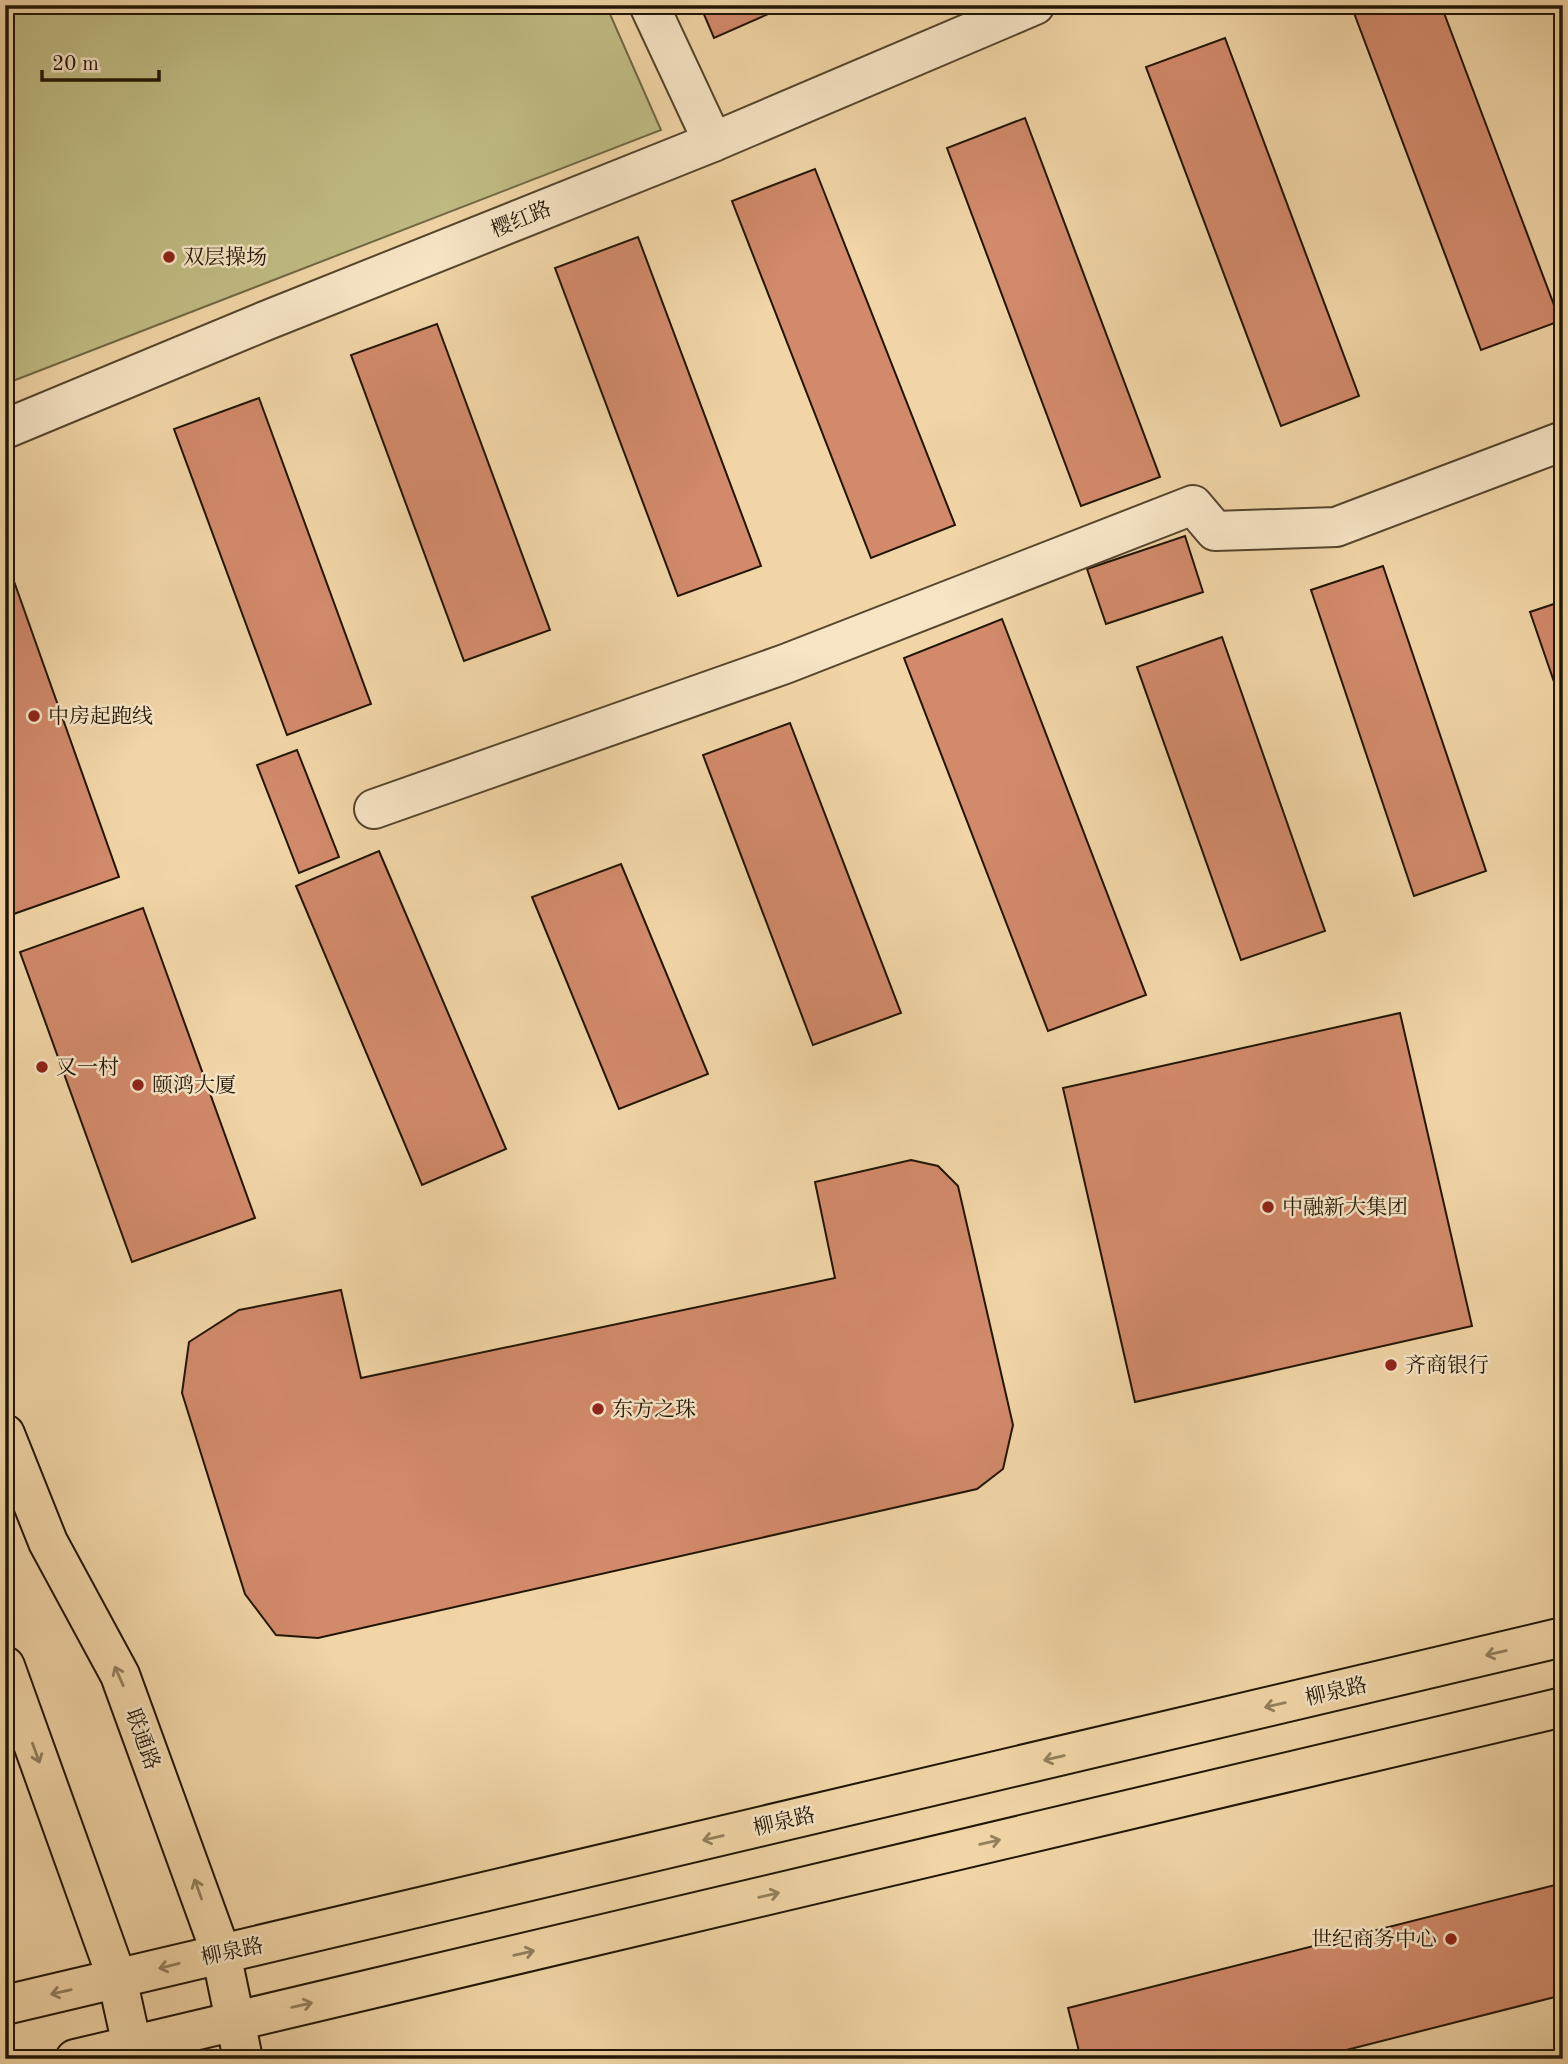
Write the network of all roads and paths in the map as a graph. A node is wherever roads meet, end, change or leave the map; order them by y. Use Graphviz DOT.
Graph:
graph roads {
  1 [pos="649,5"];
  2 [pos="1035,5"];
  3 [pos="713,142"];
  4 [pos="5,429"];
  5 [pos="1563,440"];
  6 [pos="374,810"];
  7 [pos="5,1433"];
  8 [pos="1563,1637"];
  9 [pos="5,1666"];
  10 [pos="1563,1707"];
  11 [pos="221,1953"];
  12 [pos="117,1978"];
  13 [pos="5,2005"];
  14 [pos="236,2021"];
  15 [pos="134,2052"];
  16 [pos="75,2059"];
  17 [pos="243,2059"];
  1 -- 3 [label="street"];
  2 -- 3 [label="street, 樱红路"];
  3 -- 4 [label="street, 樱红路"];
  5 -- 6 [label="street"];
  11 -- 7 [label="main road, 联通路, one-way"];
  8 -- 11 [label="main road, 柳泉路, one-way"];
  9 -- 12 [label="main road, one-way"];
  14 -- 10 [label="main road, one-way"];
  11 -- 12 [label="main road, 柳泉路, one-way"];
  11 -- 14 [label="main road, 联通路"];
  12 -- 13 [label="main road, 柳泉路, one-way"];
  12 -- 15 [label="main road"];
  14 -- 15 [label="main road"];
  14 -- 17 [label="main road, 联通路"];
  15 -- 16 [label="main road"];
}
